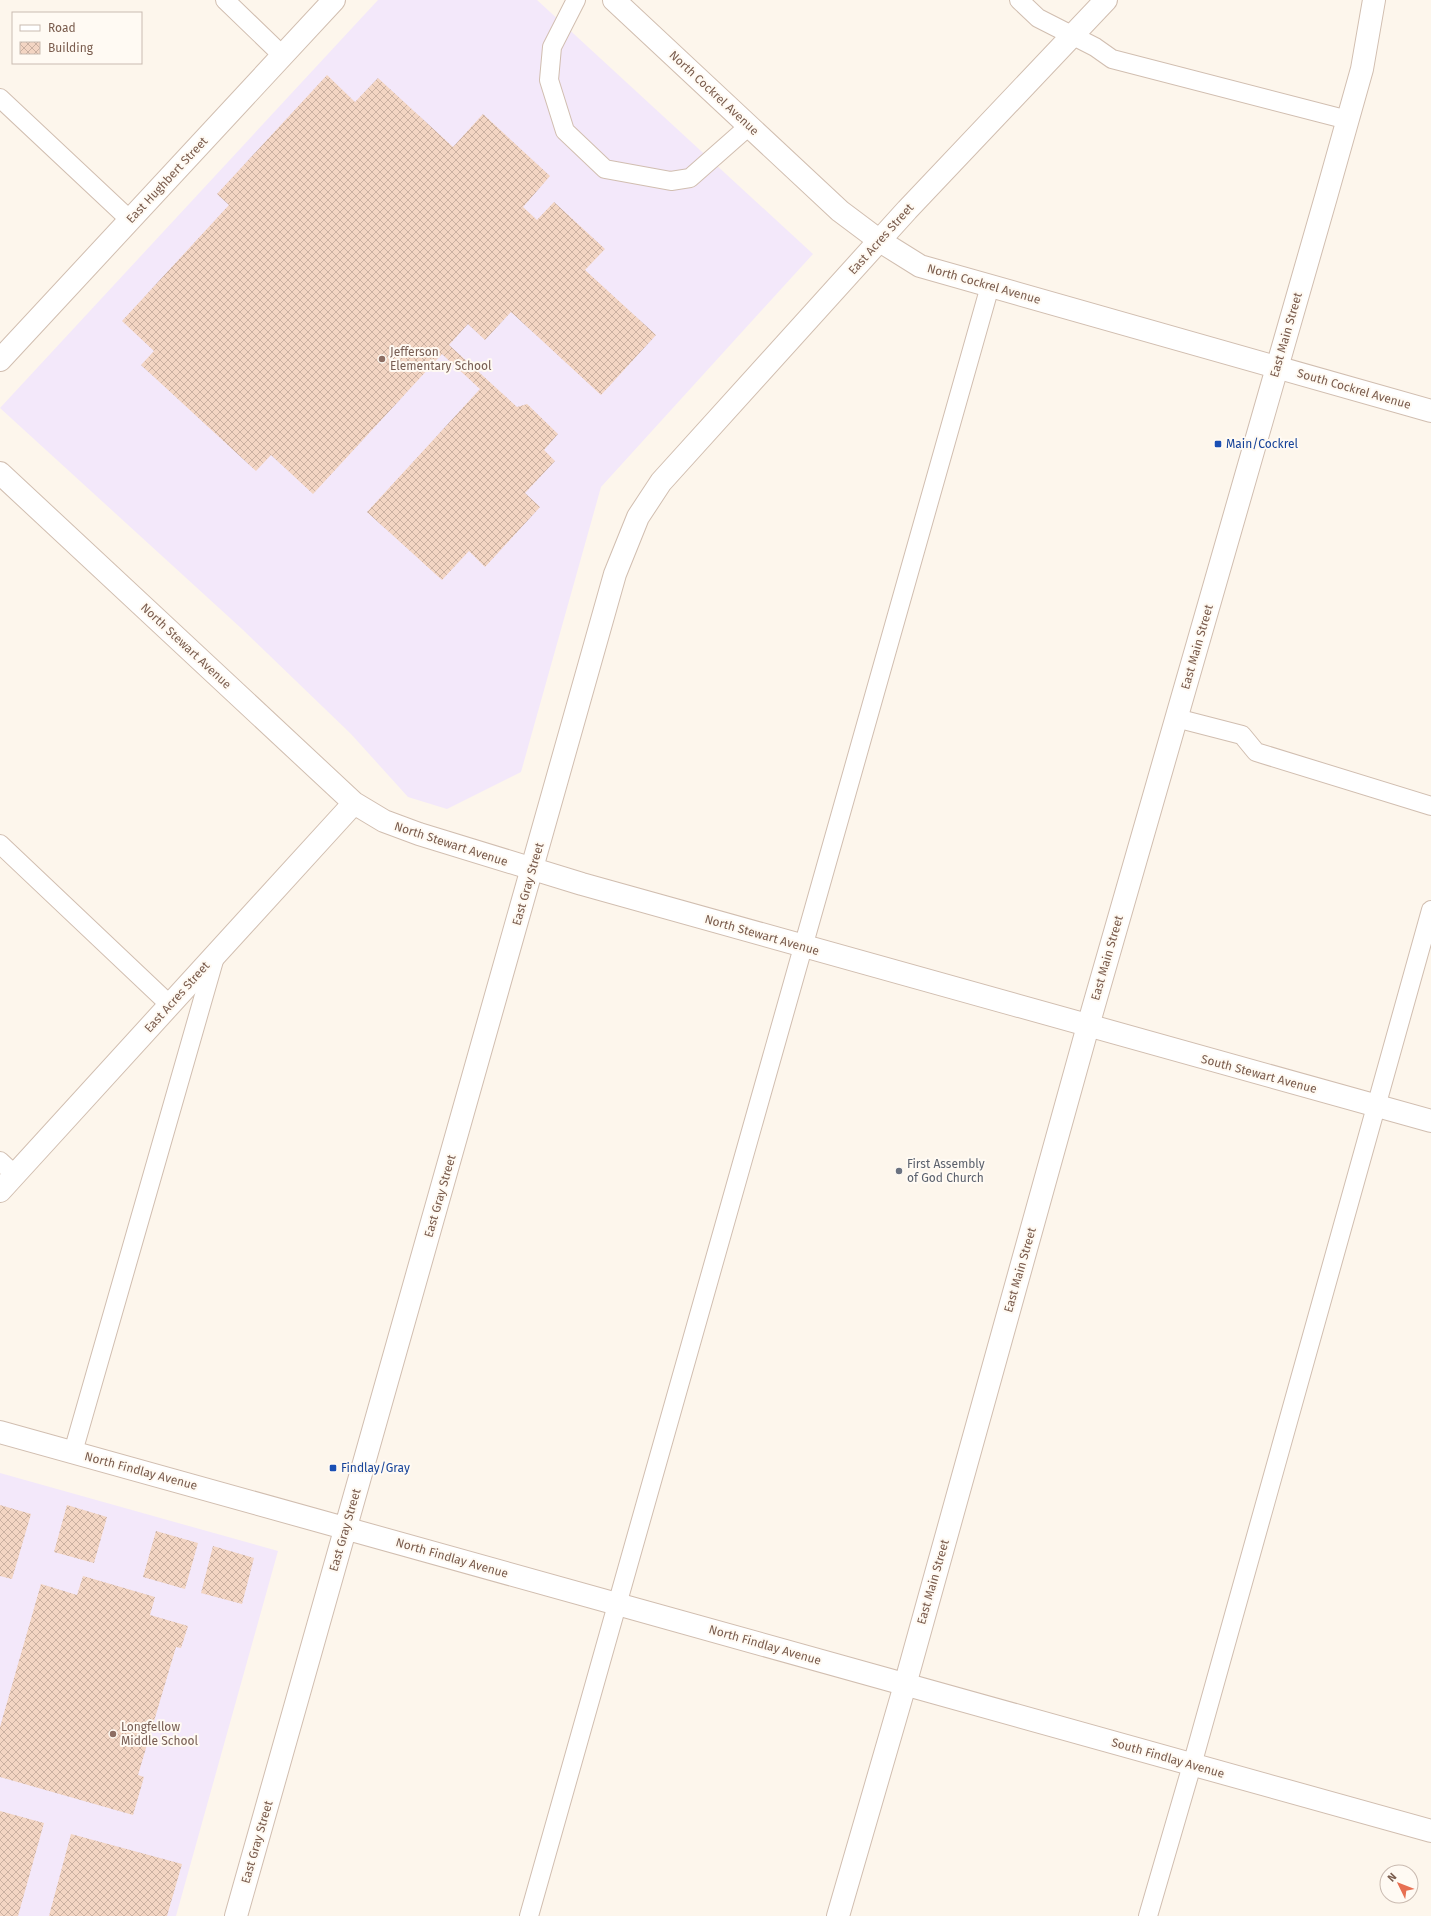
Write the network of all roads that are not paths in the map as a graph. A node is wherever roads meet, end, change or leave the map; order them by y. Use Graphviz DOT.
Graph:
graph roads {
  1 [pos="225,0"];
  2 [pos="334,0"];
  3 [pos="576,0"];
  4 [pos="614,0"];
  5 [pos="1019,0"];
  6 [pos="1106,0"];
  7 [pos="1374,0"];
  8 [pos="1072,36"];
  9 [pos="283,56"];
  10 [pos="0,98"];
  11 [pos="1348,120"];
  12 [pos="749,126"];
  13 [pos="130,220"];
  14 [pos="880,241"];
  15 [pos="990,286"];
  16 [pos="0,360"];
  17 [pos="1277,367"];
  18 [pos="1431,411"];
  19 [pos="0,472"];
  20 [pos="661,482"];
  21 [pos="1176,718"];
  22 [pos="354,803"];
  23 [pos="1431,806"];
  24 [pos="0,844"];
  25 [pos="531,870"];
  26 [pos="1431,910"];
  27 [pos="803,946"];
  28 [pos="215,956"];
  29 [pos="170,1005"];
  30 [pos="1088,1026"];
  31 [pos="1375,1106"];
  32 [pos="1431,1121"];
  33 [pos="7,1168"];
  34 [pos="0,1191"];
  35 [pos="0,1432"];
  36 [pos="73,1452"];
  37 [pos="346,1528"];
  38 [pos="617,1604"];
  39 [pos="905,1684"];
  40 [pos="1192,1765"];
  41 [pos="1431,1831"];
  42 [pos="236,1916"];
  43 [pos="529,1916"];
  44 [pos="838,1916"];
  45 [pos="1148,1916"];
  1 -- 9 [label="lane"];
  2 -- 9 [label="street, East Hughbert Street"];
  3 -- 12 [label="lane"];
  4 -- 12 [label="street, North Cockrel Avenue"];
  5 -- 8 [label="lane"];
  6 -- 8 [label="street, East Acres Street"];
  7 -- 11 [label="street, East Main Street"];
  8 -- 11 [label="lane"];
  8 -- 14 [label="street, East Acres Street"];
  9 -- 13 [label="street, East Hughbert Street"];
  10 -- 13 [label="lane"];
  11 -- 17 [label="street, East Main Street"];
  12 -- 14 [label="street, North Cockrel Avenue"];
  13 -- 16 [label="street, East Hughbert Street"];
  14 -- 15 [label="street, North Cockrel Avenue"];
  14 -- 20 [label="street, East Acres Street"];
  15 -- 17 [label="street, North Cockrel Avenue"];
  15 -- 27 [label="lane"];
  17 -- 18 [label="street, South Cockrel Avenue"];
  17 -- 21 [label="street, East Main Street"];
  19 -- 22 [label="street, North Stewart Avenue"];
  20 -- 25 [label="street, East Gray Street"];
  21 -- 23 [label="lane"];
  21 -- 30 [label="street, East Main Street"];
  22 -- 25 [label="street, North Stewart Avenue"];
  22 -- 28 [label="street, East Acres Street"];
  24 -- 29 [label="lane"];
  25 -- 27 [label="street, North Stewart Avenue"];
  25 -- 37 [label="street, East Gray Street"];
  26 -- 31 [label="lane"];
  27 -- 30 [label="street, North Stewart Avenue"];
  27 -- 38 [label="lane"];
  28 -- 29 [label="street, East Acres Street"];
  28 -- 36 [label="lane"];
  29 -- 33 [label="street, East Acres Street"];
  30 -- 31 [label="street, South Stewart Avenue"];
  30 -- 39 [label="street, East Main Street"];
  31 -- 32 [label="street, South Stewart Avenue"];
  31 -- 40 [label="lane"];
  33 -- 34 [label="street, East Acres Street"];
  35 -- 36 [label="street, North Findlay Avenue"];
  36 -- 37 [label="street, North Findlay Avenue"];
  37 -- 38 [label="street, North Findlay Avenue"];
  37 -- 42 [label="street, East Gray Street"];
  38 -- 39 [label="street, North Findlay Avenue"];
  38 -- 43 [label="lane"];
  39 -- 40 [label="street, South Findlay Avenue"];
  39 -- 44 [label="street, East Main Street"];
  40 -- 41 [label="street, South Findlay Avenue"];
  40 -- 45 [label="lane"];
}
